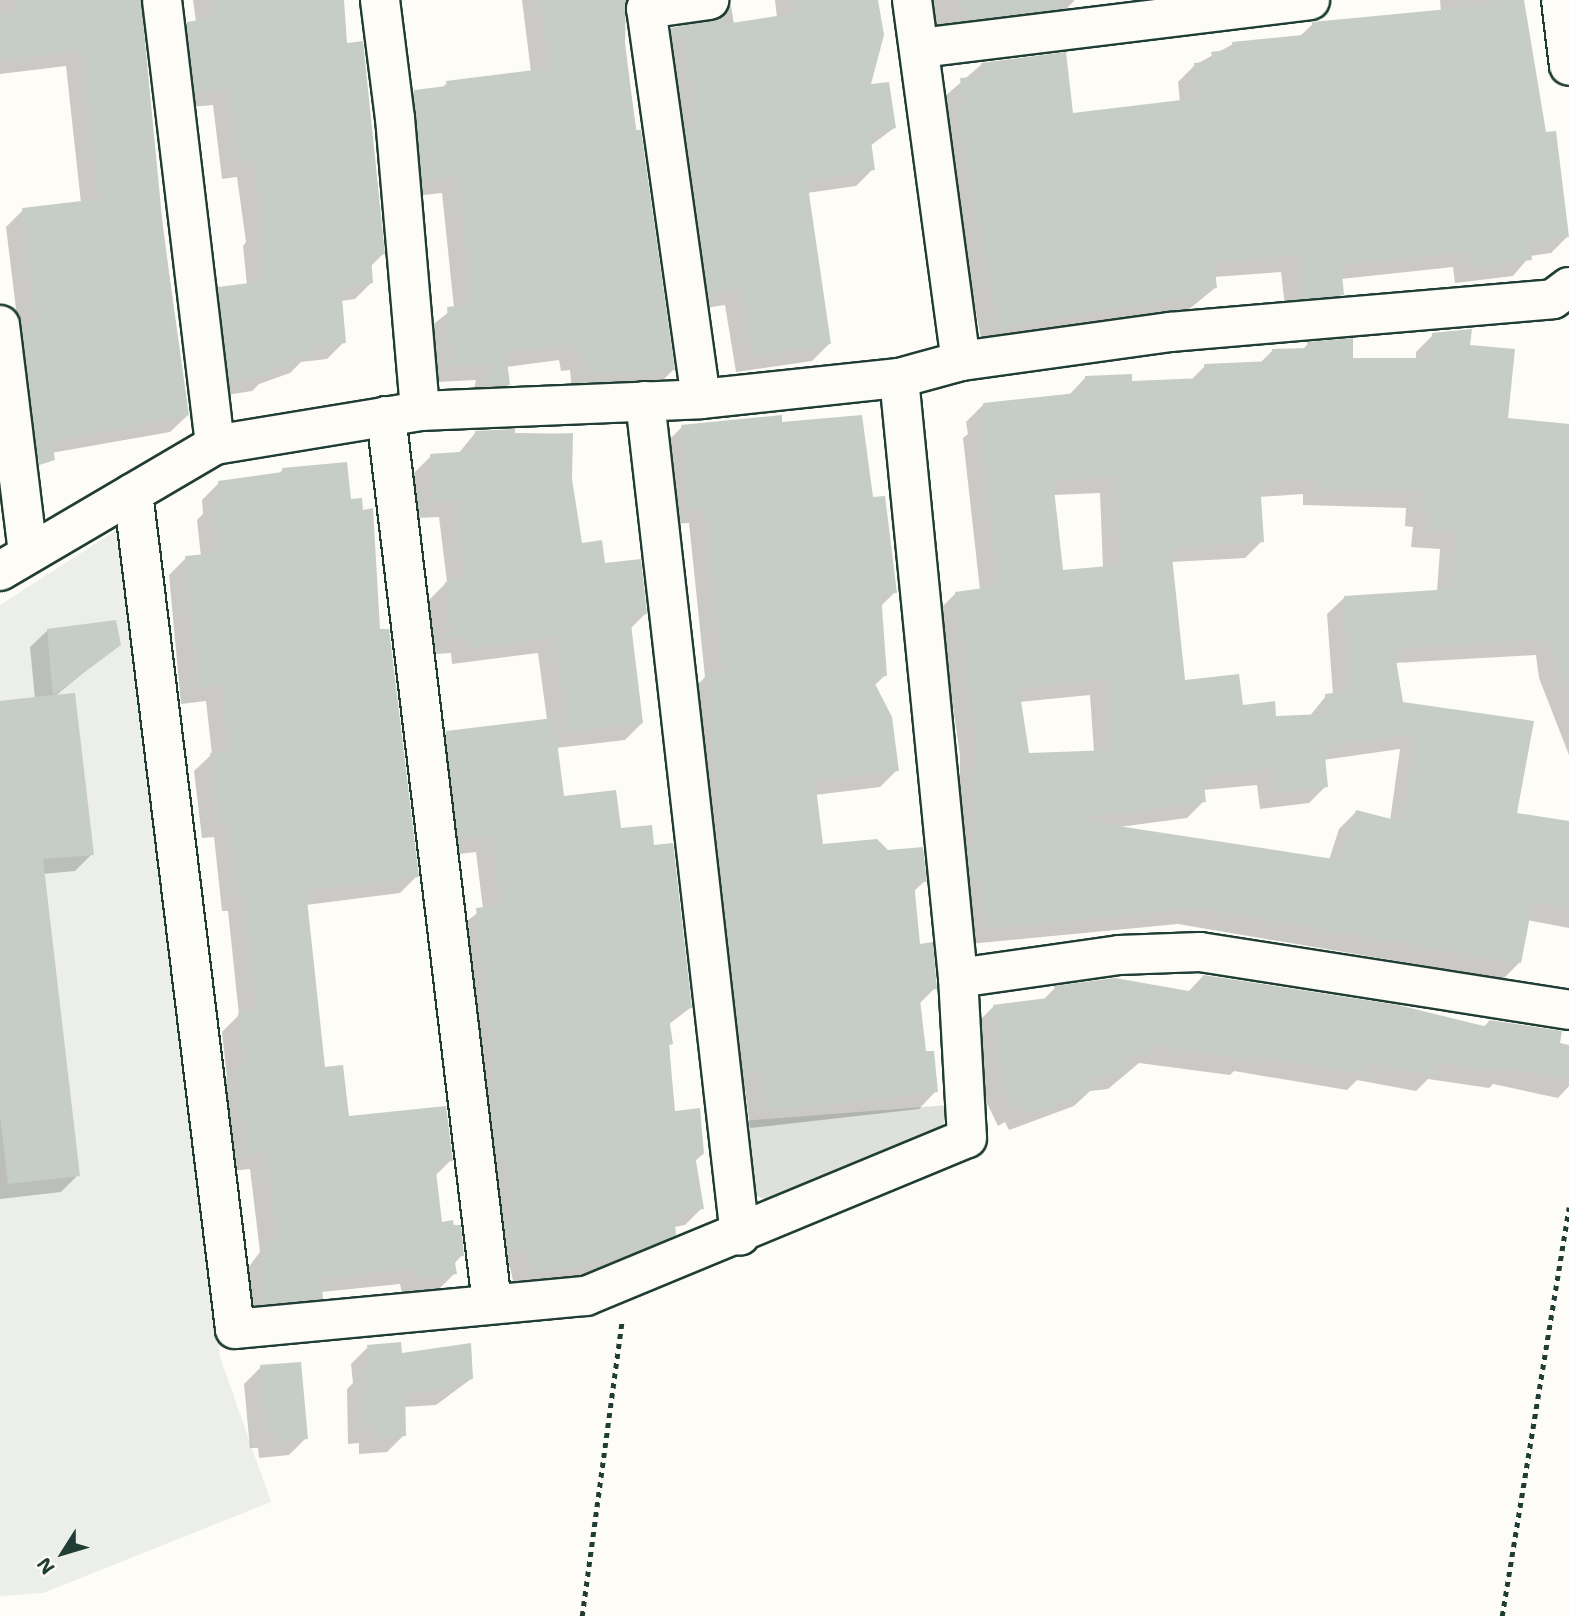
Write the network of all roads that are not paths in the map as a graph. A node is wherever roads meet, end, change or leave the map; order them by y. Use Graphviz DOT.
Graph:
graph roads {
  1 [pos="162,0"];
  2 [pos="380,0"];
  3 [pos="709,0"];
  4 [pos="912,0"];
  5 [pos="1310,0"];
  6 [pos="1561,0"];
  7 [pos="920,48"];
  8 [pos="1569,66"];
  9 [pos="1569,287"];
  10 [pos="0,325"];
  11 [pos="961,361"];
  12 [pos="899,378"];
  13 [pos="701,399"];
  14 [pos="645,401"];
  15 [pos="403,413"];
  16 [pos="215,445"];
  17 [pos="133,492"];
  18 [pos="14,562"];
  19 [pos="958,978"];
  20 [pos="1569,1010"];
  21 [pos="740,1236"];
  22 [pos="492,1304"];
  1 -- 16 [label="street"];
  2 -- 15 [label="street"];
  3 -- 13 [label="street"];
  4 -- 7 [label="street"];
  5 -- 7 [label="street"];
  6 -- 8 [label="street"];
  7 -- 11 [label="street"];
  9 -- 11 [label="street"];
  10 -- 18 [label="street"];
  11 -- 12 [label="street"];
  12 -- 13 [label="street"];
  12 -- 19 [label="street"];
  13 -- 14 [label="street"];
  14 -- 15 [label="street"];
  14 -- 21 [label="street"];
  15 -- 16 [label="street"];
  15 -- 22 [label="street"];
  16 -- 17 [label="street"];
  17 -- 18 [label="street"];
  17 -- 22 [label="street"];
  19 -- 20 [label="street"];
  19 -- 21 [label="street"];
  21 -- 22 [label="street"];
}
